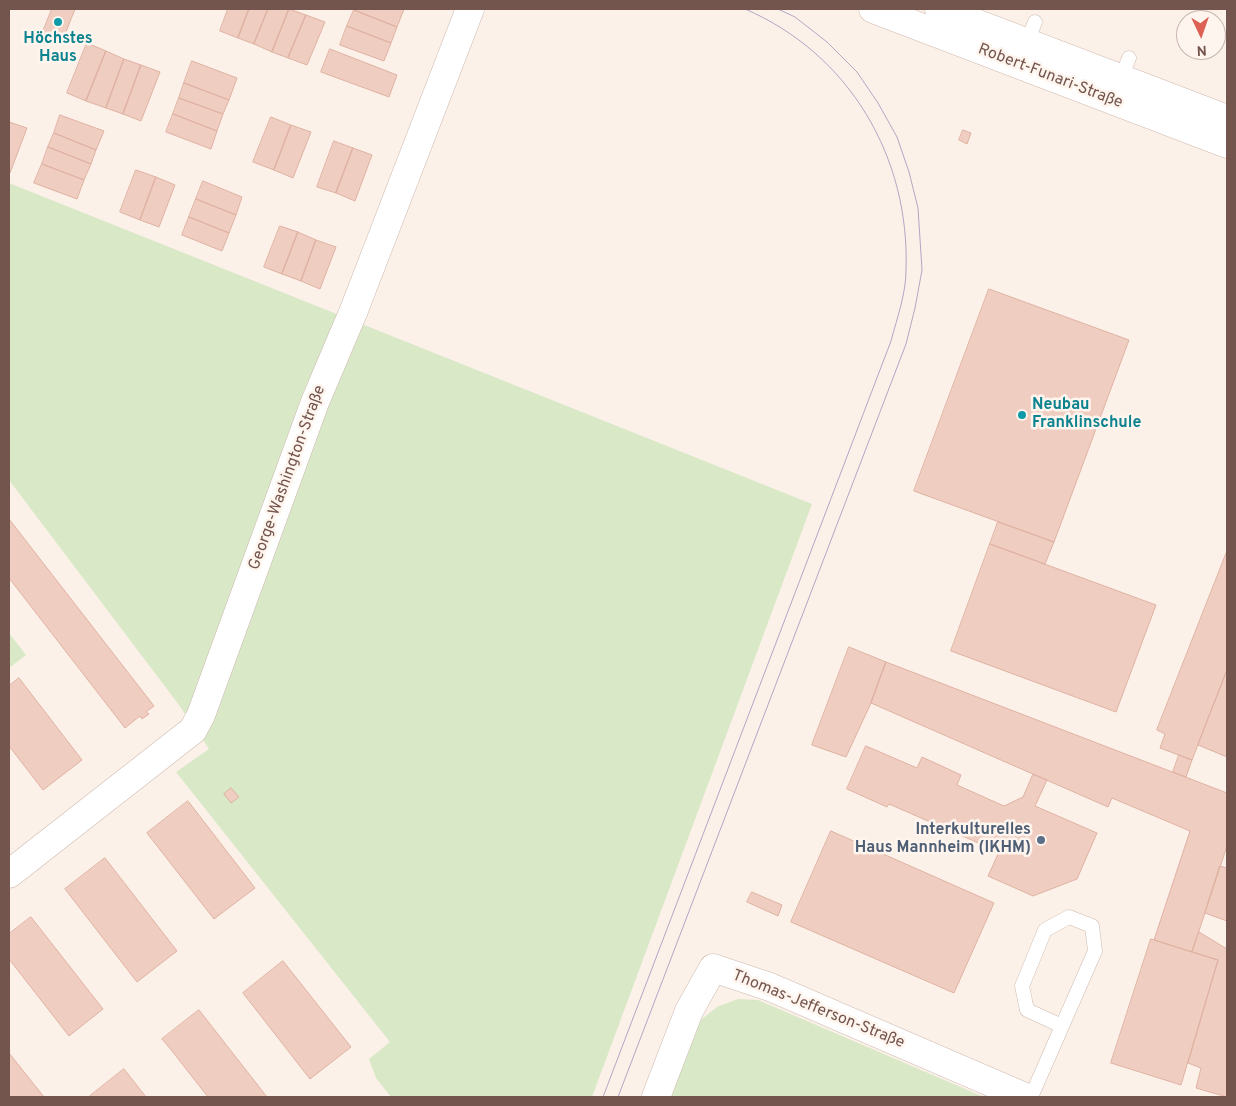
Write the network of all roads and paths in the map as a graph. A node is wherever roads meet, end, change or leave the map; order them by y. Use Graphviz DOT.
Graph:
graph roads {
  1 [pos="470,9"];
  2 [pos="873,9"];
  3 [pos="939,9"];
  4 [pos="1031,32"];
  5 [pos="1007,60"];
  6 [pos="1125,68"];
  7 [pos="1100,96"];
  8 [pos="1227,119"];
  9 [pos="1227,144"];
  10 [pos="9,874"];
  11 [pos="1062,1026"];
  12 [pos="656,1097"];
  13 [pos="1025,1097"];
  14 [pos="1031,1097"];
  1 -- 10 [label="street, George-Washington-Straße"];
  2 -- 5 [label="street, Robert-Funari-Straße"];
  3 -- 4 [label="street, Robert-Funari-Straße"];
  4 -- 5 [label="lane"];
  4 -- 6 [label="street, Robert-Funari-Straße"];
  5 -- 7 [label="street, Robert-Funari-Straße"];
  6 -- 7 [label="lane"];
  6 -- 8 [label="street, Robert-Funari-Straße"];
  7 -- 9 [label="street, Robert-Funari-Straße"];
  11 -- 11 [label="lane"];
  11 -- 14 [label="lane"];
  12 -- 13 [label="street, Thomas-Jefferson-Straße"];
}
